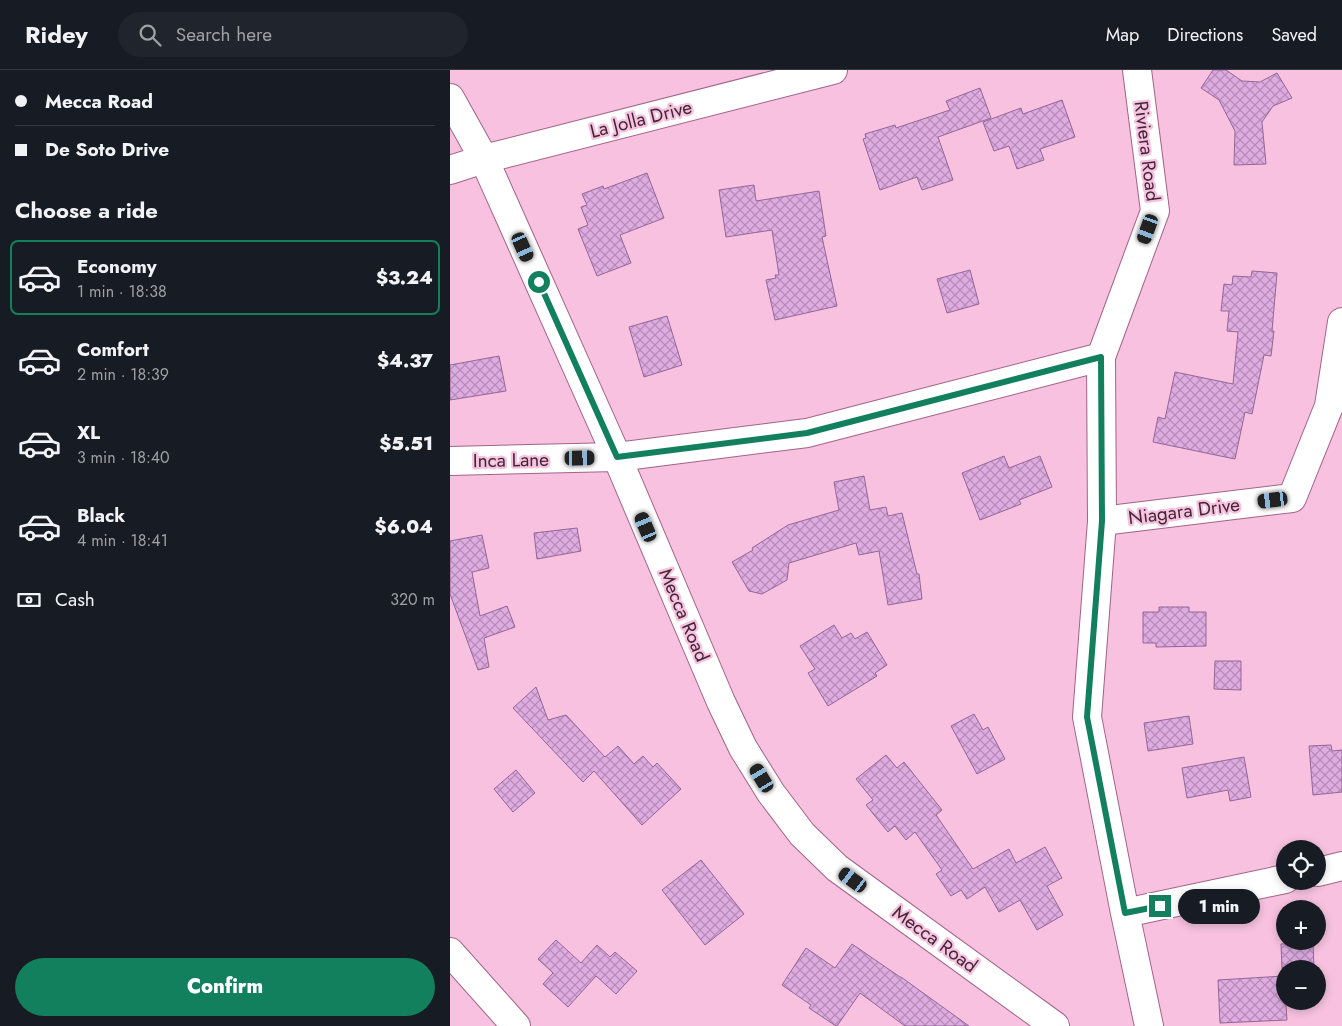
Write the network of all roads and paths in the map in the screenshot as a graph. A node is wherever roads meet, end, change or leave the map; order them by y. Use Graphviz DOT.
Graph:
graph roads {
  1 [pos="833,70"];
  2 [pos="1136,70"];
  3 [pos="450,98"];
  4 [pos="484,159"];
  5 [pos="450,170"];
  6 [pos="1342,322"];
  7 [pos="1101,357"];
  8 [pos="617,457"];
  9 [pos="450,461"];
  10 [pos="1102,521"];
  11 [pos="1342,866"];
  12 [pos="1326,870"];
  13 [pos="1276,881"];
  14 [pos="1125,913"];
  15 [pos="450,952"];
  16 [pos="516,1026"];
  17 [pos="1054,1026"];
  18 [pos="1149,1026"];
  1 -- 4 [label="street, La Jolla Drive"];
  2 -- 7 [label="street, Riviera Road"];
  3 -- 4 [label="street, Mecca Road"];
  4 -- 5 [label="street, La Jolla Drive"];
  4 -- 8 [label="street, Mecca Road"];
  6 -- 10 [label="street, Niagara Drive"];
  7 -- 8 [label="street, Inca Lane"];
  7 -- 10 [label="street, Riviera Road"];
  8 -- 9 [label="street, Inca Lane"];
  8 -- 17 [label="street, Mecca Road"];
  10 -- 14 [label="street, Riviera Road"];
  11 -- 12 [label="street"];
  13 -- 14 [label="street"];
  14 -- 18 [label="street, Riviera Road"];
  15 -- 16 [label="street"];
}
